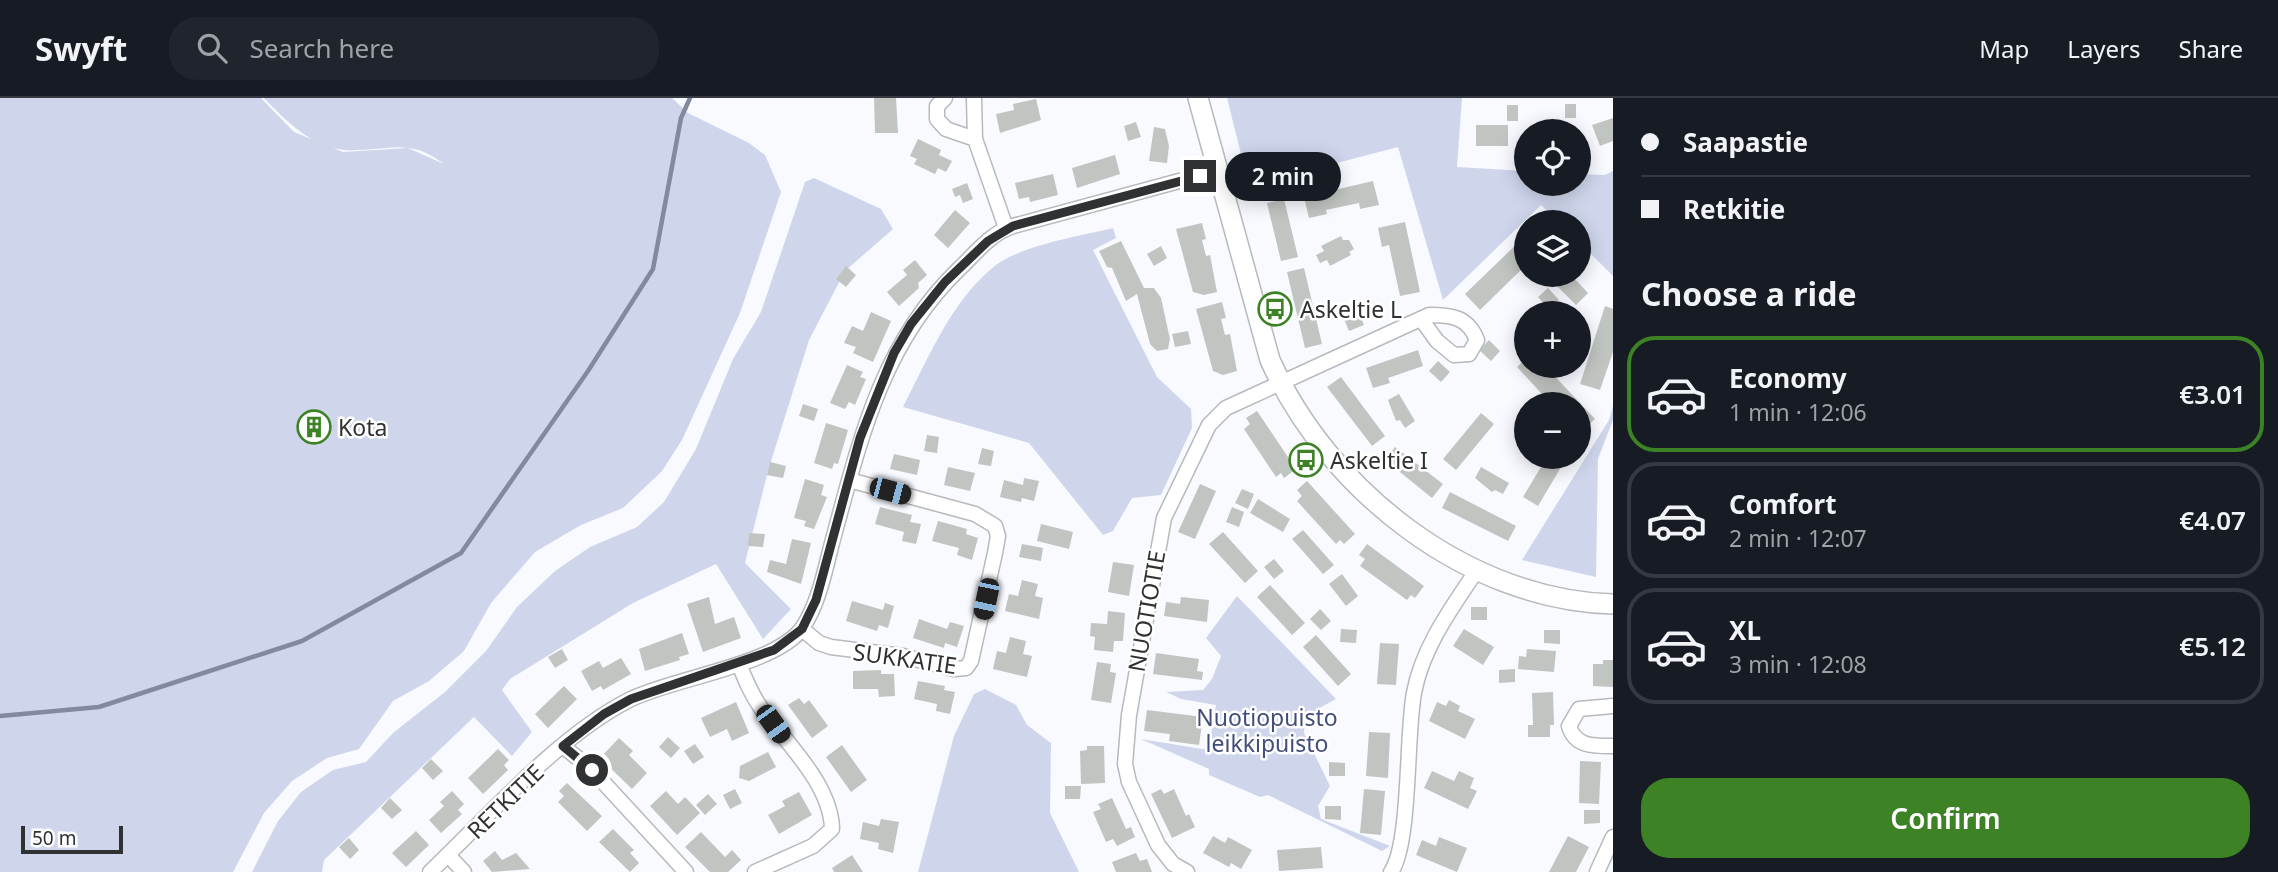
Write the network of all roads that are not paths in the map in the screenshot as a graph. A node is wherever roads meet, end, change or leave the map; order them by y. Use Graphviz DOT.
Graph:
graph roads {
  1 [pos="945,98"];
  2 [pos="974,98"];
  3 [pos="1198,98"];
  4 [pos="975,139"];
  5 [pos="1216,171"];
  6 [pos="1006,228"];
  7 [pos="1421,319"];
  8 [pos="1280,383"];
  9 [pos="849,480"];
  10 [pos="1477,570"];
  11 [pos="1613,604"];
  12 [pos="802,629"];
  13 [pos="739,664"];
  14 [pos="1613,706"];
  15 [pos="563,746"];
  16 [pos="1613,746"];
  17 [pos="1613,837"];
  18 [pos="448,855"];
  19 [pos="430,872"];
  20 [pos="464,872"];
  21 [pos="686,872"];
  22 [pos="755,872"];
  23 [pos="1187,872"];
  24 [pos="1391,872"];
  25 [pos="1597,872"];
  1 -- 4 [label="street"];
  2 -- 4 [label="street"];
  3 -- 5 [label="street"];
  4 -- 6 [label="street"];
  5 -- 6 [label="street, RETKITIE"];
  5 -- 8 [label="street"];
  6 -- 9 [label="street, RETKITIE"];
  7 -- 8 [label="street, NUOTIOTIE"];
  8 -- 10 [label="street"];
  8 -- 23 [label="street, NUOTIOTIE"];
  9 -- 12 [label="street, RETKITIE"];
  9 -- 12 [label="street, SUKKATIE"];
  10 -- 11 [label="street"];
  10 -- 24 [label="street"];
  12 -- 13 [label="street, RETKITIE"];
  13 -- 15 [label="street, RETKITIE"];
  13 -- 22 [label="street"];
  14 -- 16 [label="street"];
  15 -- 18 [label="street, RETKITIE"];
  15 -- 21 [label="street"];
  17 -- 25 [label="street"];
  18 -- 19 [label="street, RETKITIE"];
  18 -- 20 [label="street"];
}
